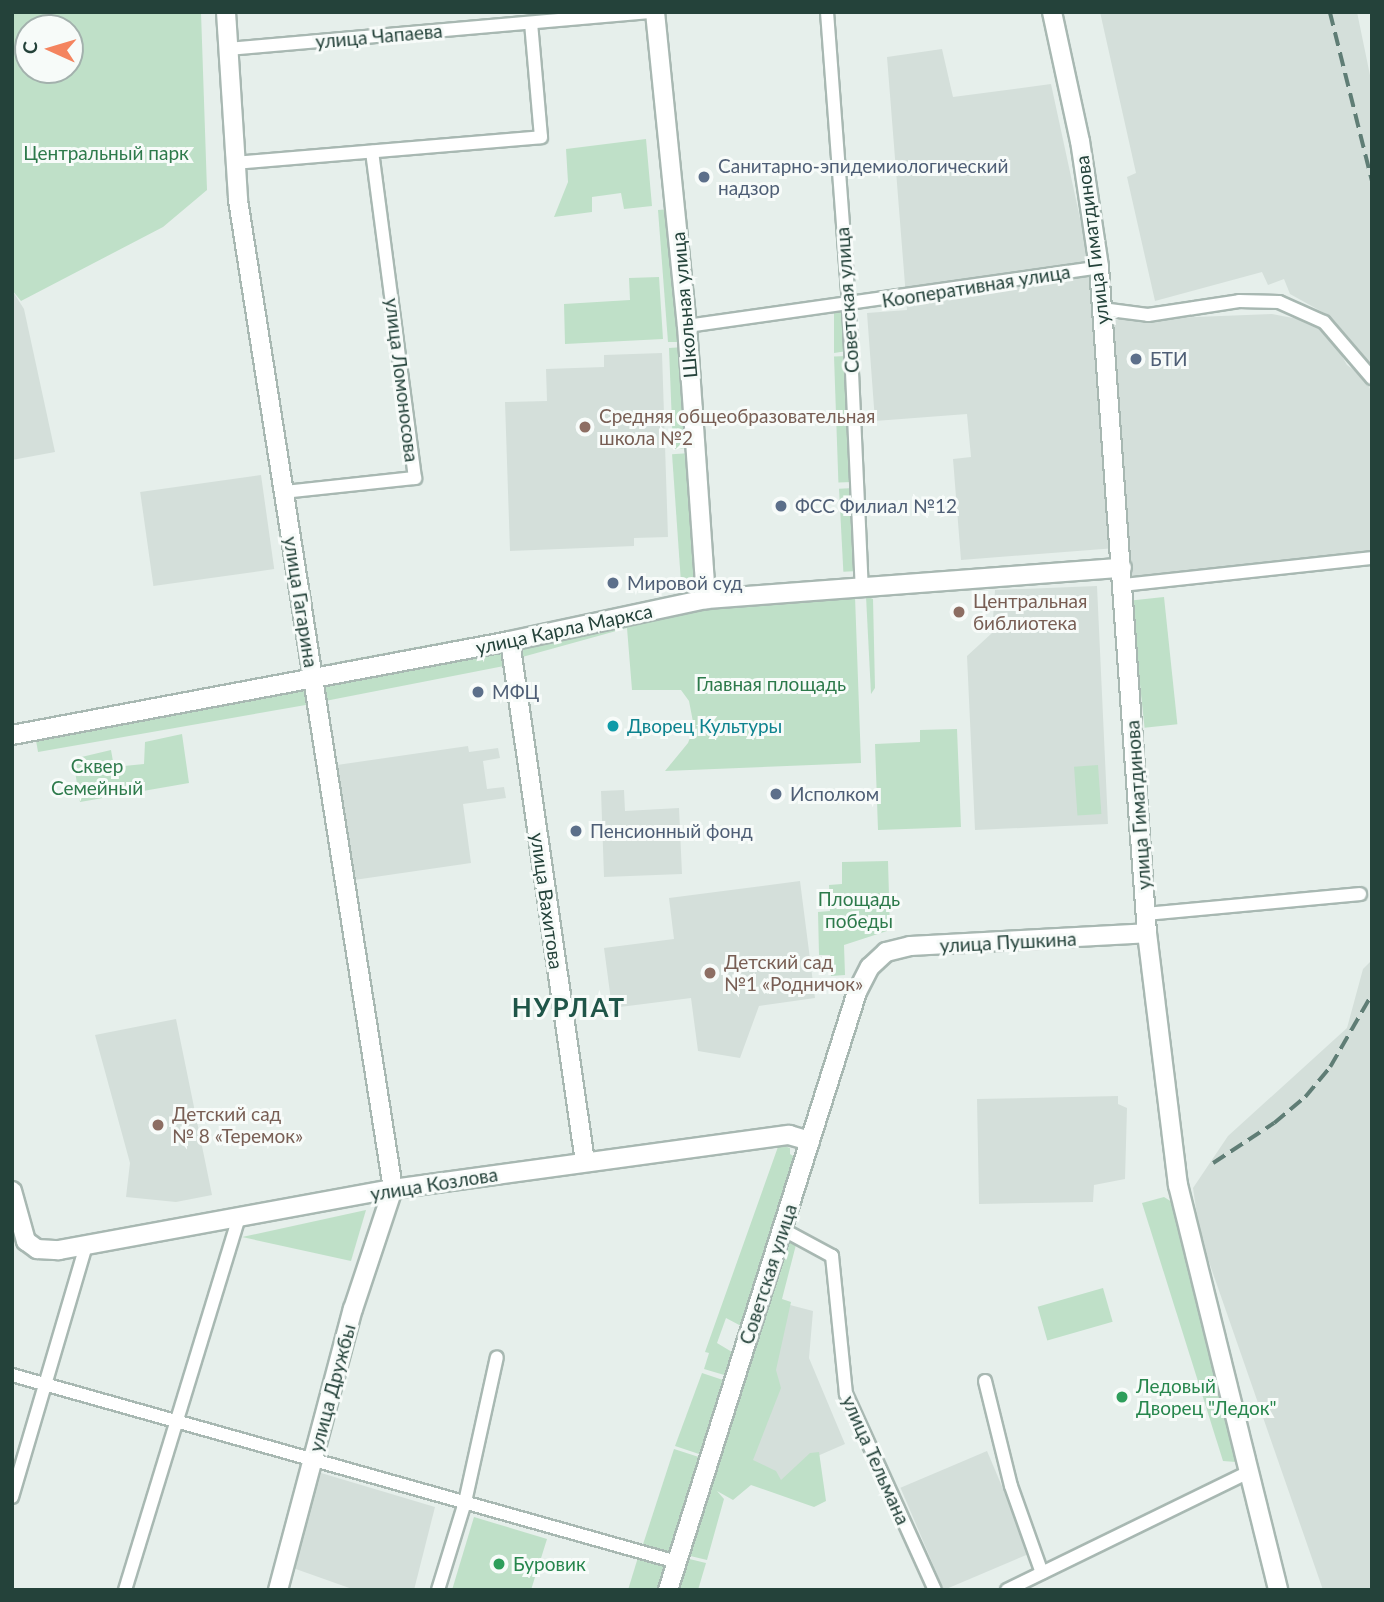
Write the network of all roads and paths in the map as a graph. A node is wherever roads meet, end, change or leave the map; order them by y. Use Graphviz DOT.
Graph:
graph roads {
  1 [pos="226,12"];
  2 [pos="656,12"];
  3 [pos="827,12"];
  4 [pos="1052,12"];
  5 [pos="531,23"];
  6 [pos="228,49"];
  7 [pos="372,152"];
  8 [pos="234,163"];
  9 [pos="1099,267"];
  10 [pos="849,306"];
  11 [pos="1102,309"];
  12 [pos="687,326"];
  13 [pos="1372,378"];
  14 [pos="284,492"];
  15 [pos="1372,558"];
  16 [pos="1123,576"];
  17 [pos="862,588"];
  18 [pos="706,599"];
  19 [pos="510,641"];
  20 [pos="313,677"];
  21 [pos="12,735"];
  22 [pos="1360,894"];
  23 [pos="1146,914"];
  24 [pos="1147,933"];
  25 [pos="874,962"];
  26 [pos="810,1141"];
  27 [pos="584,1162"];
  28 [pos="393,1189"];
  29 [pos="12,1191"];
  30 [pos="239,1218"];
  31 [pos="782,1229"];
  32 [pos="86,1246"];
  33 [pos="497,1357"];
  34 [pos="12,1375"];
  35 [pos="985,1381"];
  36 [pos="46,1384"];
  37 [pos="175,1421"];
  38 [pos="313,1460"];
  39 [pos="1249,1472"];
  40 [pos="12,1497"];
  41 [pos="465,1502"];
  42 [pos="677,1562"];
  43 [pos="1042,1573"];
  44 [pos="125,1590"];
  45 [pos="278,1590"];
  46 [pos="438,1590"];
  47 [pos="668,1590"];
  48 [pos="935,1590"];
  49 [pos="1007,1590"];
  50 [pos="1278,1590"];
  1 -- 6 [label="street, улица Гагарина"];
  2 -- 5 [label="street, улица Чапаева"];
  2 -- 12 [label="street, Школьная улица"];
  3 -- 10 [label="street, Советская улица"];
  4 -- 9 [label="street, улица Гиматдинова"];
  5 -- 6 [label="street, улица Чапаева"];
  5 -- 7 [label="street"];
  6 -- 8 [label="street, улица Гагарина"];
  7 -- 8 [label="street"];
  7 -- 14 [label="street, улица Ломоносова"];
  8 -- 14 [label="street, улица Гагарина"];
  9 -- 10 [label="street, Кооперативная улица"];
  9 -- 11 [label="street, улица Гиматдинова"];
  10 -- 12 [label="street, Кооперативная улица"];
  10 -- 17 [label="street, Советская улица"];
  11 -- 13 [label="street"];
  11 -- 16 [label="street, улица Гиматдинова"];
  12 -- 18 [label="street, Школьная улица"];
  14 -- 20 [label="street, улица Гагарина"];
  15 -- 16 [label="street"];
  16 -- 17 [label="street, улица Карла Маркса"];
  16 -- 23 [label="street, улица Гиматдинова"];
  17 -- 18 [label="street, улица Карла Маркса"];
  18 -- 19 [label="street, улица Карла Маркса"];
  19 -- 20 [label="street, улица Карла Маркса"];
  19 -- 27 [label="street, улица Вахитова"];
  20 -- 21 [label="street, улица Карла Маркса"];
  20 -- 28 [label="street, улица Гагарина"];
  22 -- 23 [label="street"];
  23 -- 24 [label="street, улица Гиматдинова"];
  24 -- 25 [label="street, улица Пушкина"];
  24 -- 39 [label="street, улица Гиматдинова"];
  25 -- 26 [label="street, Советская улица"];
  26 -- 27 [label="street, улица Козлова"];
  26 -- 31 [label="street, Советская улица"];
  27 -- 28 [label="street, улица Козлова"];
  28 -- 30 [label="street, улица Козлова"];
  28 -- 38 [label="street, улица Дружбы"];
  29 -- 32 [label="street, улица Козлова"];
  30 -- 32 [label="street, улица Козлова"];
  30 -- 37 [label="street"];
  31 -- 42 [label="street, Советская улица"];
  31 -- 48 [label="street, улица Тельмана"];
  32 -- 36 [label="street"];
  33 -- 41 [label="street"];
  34 -- 36 [label="street"];
  35 -- 43 [label="street"];
  36 -- 37 [label="street"];
  36 -- 40 [label="street"];
  37 -- 38 [label="street"];
  37 -- 44 [label="street"];
  38 -- 41 [label="street"];
  38 -- 45 [label="street, улица Дружбы"];
  39 -- 43 [label="street"];
  39 -- 50 [label="street, улица Гиматдинова"];
  41 -- 42 [label="street"];
  41 -- 46 [label="street"];
  42 -- 47 [label="street, Советская улица"];
  43 -- 49 [label="street"];
}
